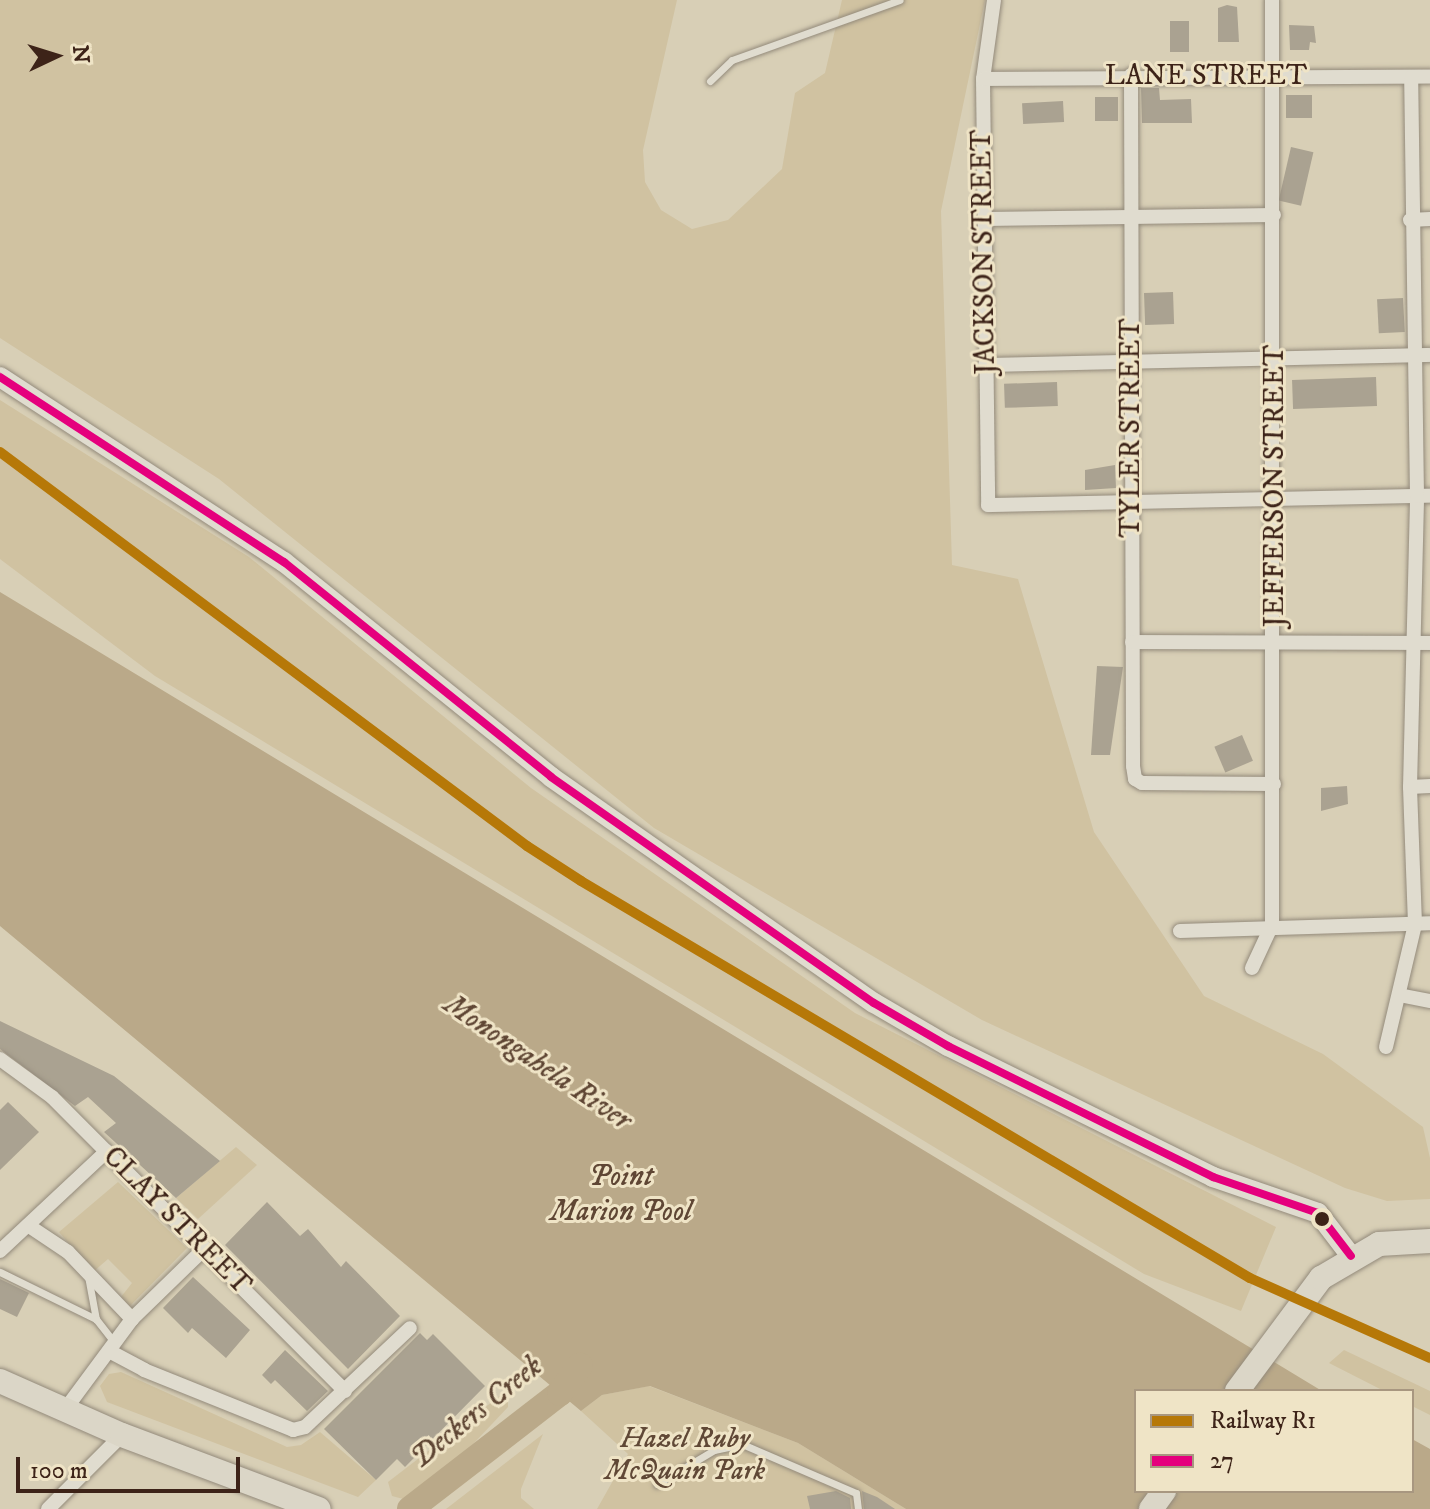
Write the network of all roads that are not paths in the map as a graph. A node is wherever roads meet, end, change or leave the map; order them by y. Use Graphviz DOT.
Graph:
graph roads {
  1 [pos="900,0"];
  2 [pos="994,0"];
  3 [pos="1272,0"];
  4 [pos="1131,75"];
  5 [pos="1271,75"];
  6 [pos="1411,77"];
  7 [pos="1430,77"];
  8 [pos="983,79"];
  9 [pos="710,81"];
  10 [pos="1131,215"];
  11 [pos="1274,215"];
  12 [pos="985,219"];
  13 [pos="1430,219"];
  14 [pos="1410,220"];
  15 [pos="1414,355"];
  16 [pos="1430,355"];
  17 [pos="1274,357"];
  18 [pos="1131,364"];
  19 [pos="985,365"];
  20 [pos="0,377"];
  21 [pos="1424,496"];
  22 [pos="1274,498"];
  23 [pos="1132,503"];
  24 [pos="1132,642"];
  25 [pos="1423,643"];
  26 [pos="1276,644"];
  27 [pos="1274,784"];
  28 [pos="1430,786"];
  29 [pos="1410,787"];
  30 [pos="1422,924"];
  31 [pos="1272,925"];
  32 [pos="1180,931"];
  33 [pos="1252,968"];
  34 [pos="1399,995"];
  35 [pos="1430,1001"];
  36 [pos="1386,1047"];
  37 [pos="0,1059"];
  38 [pos="107,1151"];
  39 [pos="29,1226"];
  40 [pos="1430,1241"];
  41 [pos="205,1248"];
  42 [pos="0,1251"];
  43 [pos="1351,1256"];
  44 [pos="87,1271"];
  45 [pos="0,1272"];
  46 [pos="96,1319"];
  47 [pos="132,1319"];
  48 [pos="410,1328"];
  49 [pos="112,1347"];
  50 [pos="0,1381"];
  51 [pos="1238,1389"];
  52 [pos="345,1391"];
  53 [pos="64,1411"];
  54 [pos="122,1435"];
  55 [pos="657,1484"];
  56 [pos="308,1505"];
  57 [pos="48,1509"];
  58 [pos="858,1509"];
  1 -- 9 [label="lane"];
  2 -- 8 [label="street, JACKSON STREET"];
  3 -- 5 [label="street, JEFFERSON STREET"];
  4 -- 5 [label="street, LANE STREET"];
  4 -- 8 [label="street, LANE STREET"];
  4 -- 10 [label="street, TYLER STREET"];
  5 -- 6 [label="street, LANE STREET"];
  5 -- 11 [label="street, JEFFERSON STREET"];
  6 -- 7 [label="street, LANE STREET"];
  6 -- 14 [label="street"];
  8 -- 12 [label="street, JACKSON STREET"];
  10 -- 11 [label="street"];
  10 -- 12 [label="street"];
  10 -- 18 [label="street, TYLER STREET"];
  11 -- 17 [label="street, JEFFERSON STREET"];
  12 -- 19 [label="street, JACKSON STREET"];
  13 -- 14 [label="street"];
  14 -- 15 [label="street"];
  15 -- 16 [label="street"];
  15 -- 17 [label="street"];
  15 -- 21 [label="street"];
  17 -- 18 [label="street"];
  17 -- 22 [label="street, JEFFERSON STREET"];
  18 -- 19 [label="street"];
  18 -- 23 [label="street, TYLER STREET"];
  19 -- 23 [label="street, JACKSON STREET"];
  20 -- 43 [label="street"];
  21 -- 22 [label="street"];
  21 -- 25 [label="street"];
  22 -- 23 [label="street"];
  22 -- 26 [label="street, JEFFERSON STREET"];
  23 -- 24 [label="street, TYLER STREET"];
  24 -- 26 [label="street"];
  24 -- 27 [label="street, TYLER STREET"];
  25 -- 26 [label="street"];
  25 -- 29 [label="street"];
  26 -- 27 [label="street, JEFFERSON STREET"];
  27 -- 31 [label="street, JEFFERSON STREET"];
  28 -- 29 [label="street"];
  29 -- 30 [label="street"];
  30 -- 31 [label="street"];
  30 -- 34 [label="street"];
  31 -- 32 [label="street"];
  31 -- 33 [label="street, JEFFERSON STREET"];
  34 -- 35 [label="street"];
  34 -- 36 [label="street"];
  37 -- 38 [label="street, CLAY STREET"];
  38 -- 39 [label="street"];
  38 -- 41 [label="street, CLAY STREET"];
  39 -- 42 [label="street"];
  39 -- 44 [label="street"];
  40 -- 43 [label="main road"];
  41 -- 47 [label="street"];
  41 -- 52 [label="street, CLAY STREET"];
  43 -- 51 [label="main road"];
  44 -- 46 [label="lane"];
  44 -- 47 [label="street"];
  45 -- 46 [label="lane"];
  46 -- 49 [label="lane"];
  47 -- 49 [label="street"];
  48 -- 52 [label="street"];
  49 -- 52 [label="street"];
  49 -- 53 [label="street"];
  50 -- 53 [label="main road"];
  53 -- 54 [label="main road"];
  54 -- 56 [label="main road"];
  54 -- 57 [label="street"];
  55 -- 58 [label="lane"];
}
